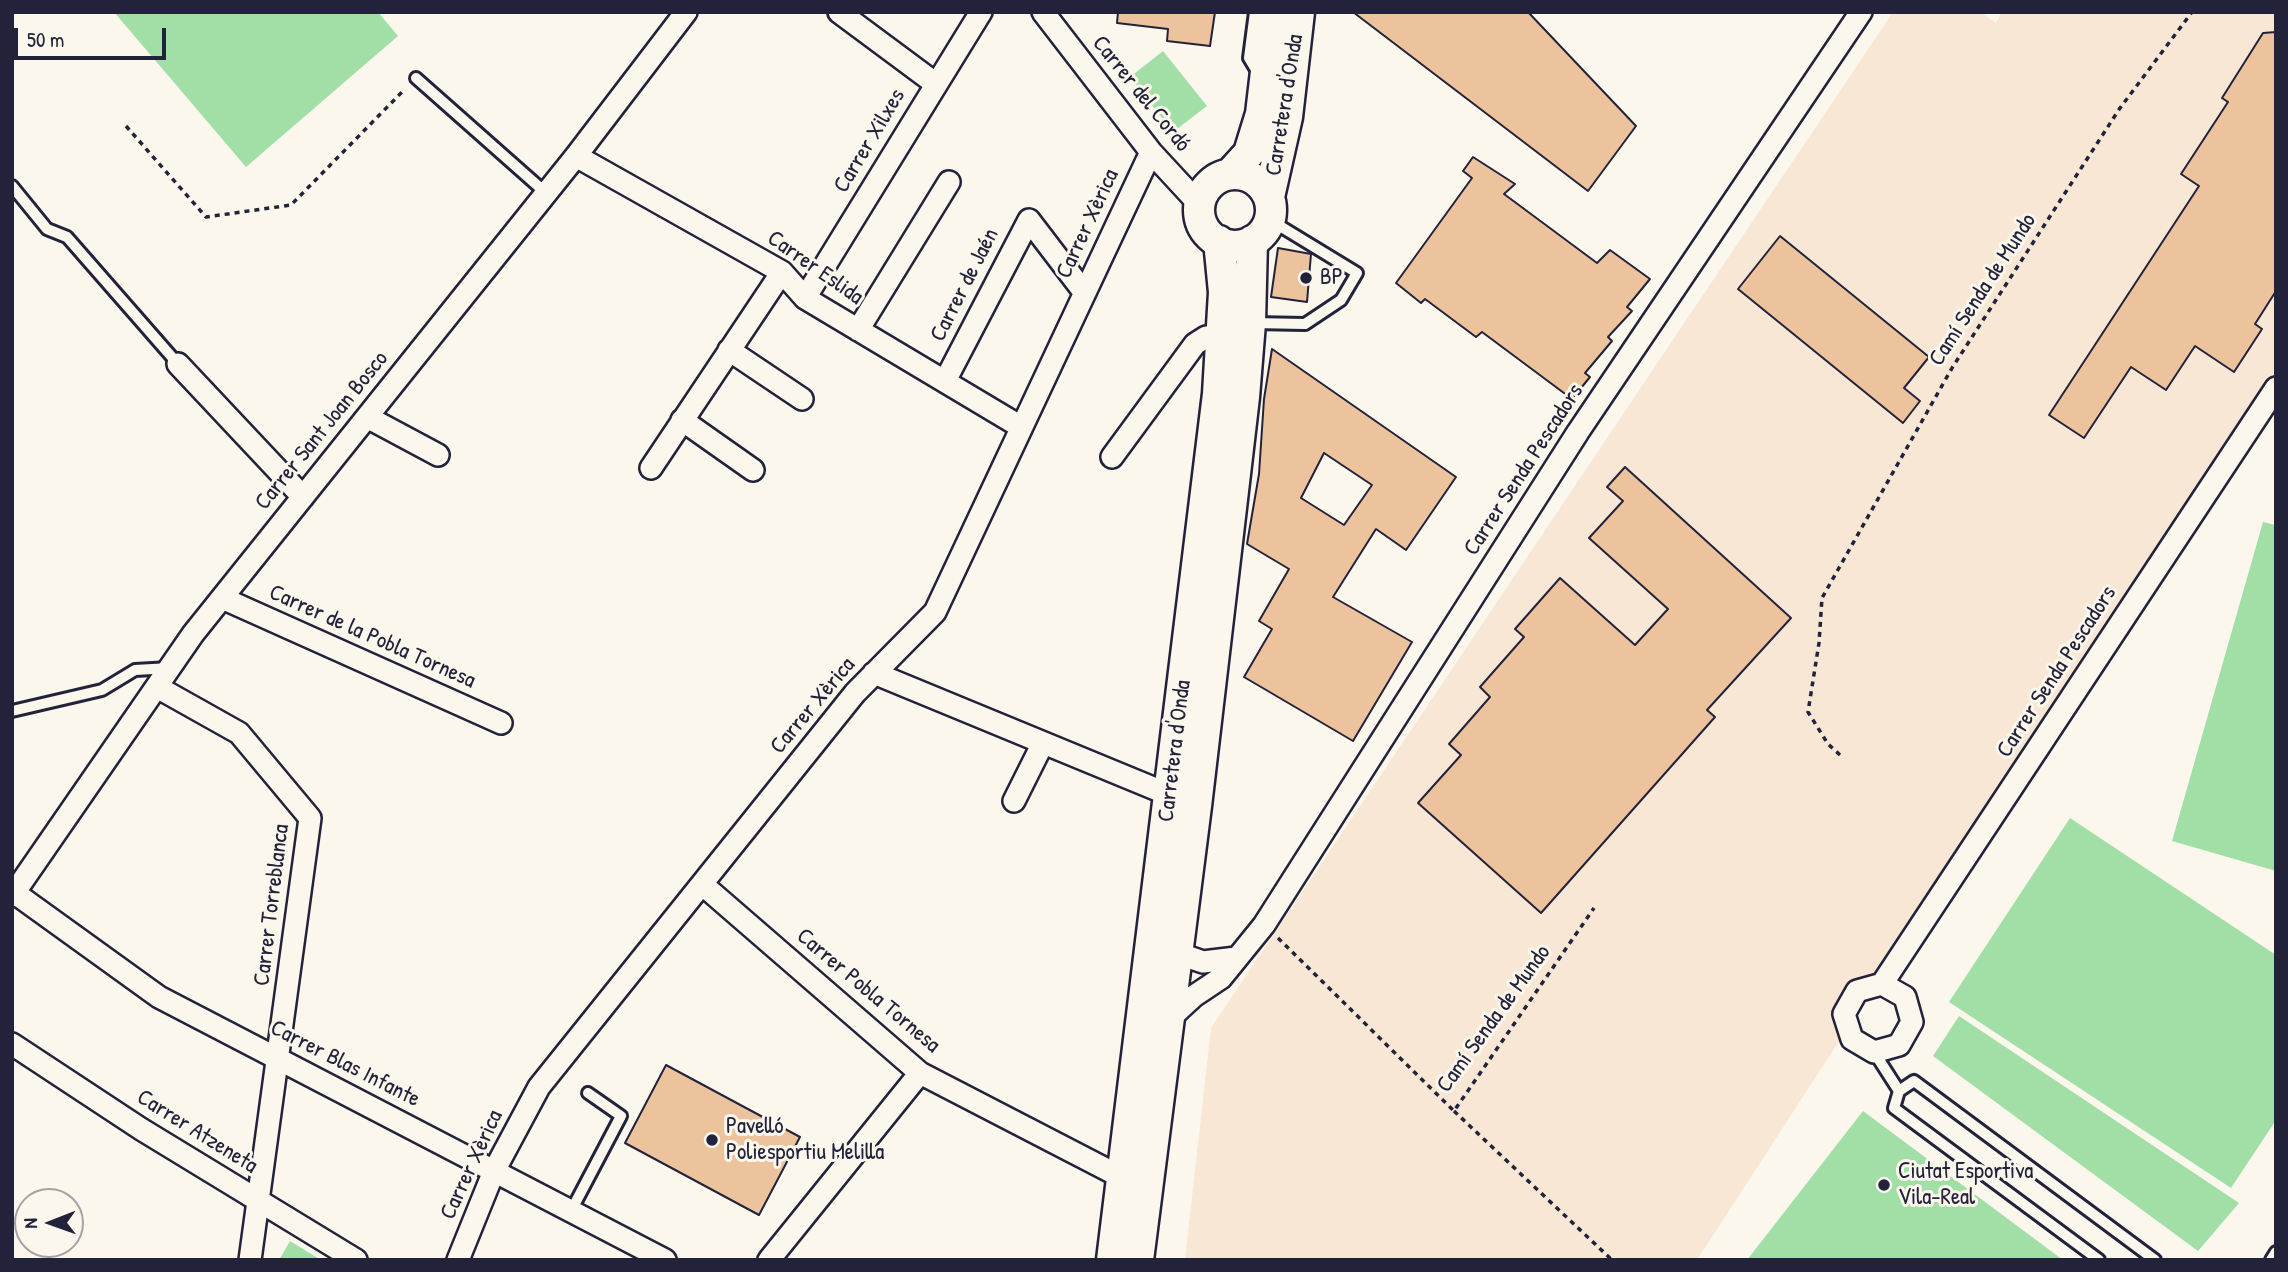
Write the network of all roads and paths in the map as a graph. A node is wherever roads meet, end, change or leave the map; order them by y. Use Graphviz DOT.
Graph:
graph roads {
  1 [pos="686,12"];
  2 [pos="839,12"];
  3 [pos="981,12"];
  4 [pos="1044,12"];
  5 [pos="1255,12"];
  6 [pos="1273,12"];
  7 [pos="1299,12"];
  8 [pos="1861,12"];
  9 [pos="2192,12"];
  10 [pos="416,78"];
  11 [pos="936,84"];
  12 [pos="1265,85"];
  13 [pos="126,126"];
  14 [pos="1151,152"];
  15 [pos="576,156"];
  16 [pos="1230,174"];
  17 [pos="949,182"];
  18 [pos="12,186"];
  19 [pos="546,193"];
  20 [pos="1200,205"];
  21 [pos="1264,220"];
  22 [pos="1219,241"];
  23 [pos="782,272"];
  24 [pos="1084,292"];
  25 [pos="805,298"];
  26 [pos="1250,323"];
  27 [pos="858,330"];
  28 [pos="1223,337"];
  29 [pos="729,350"];
  30 [pos="178,364"];
  31 [pos="945,381"];
  32 [pos="2276,388"];
  33 [pos="802,399"];
  34 [pos="367,417"];
  35 [pos="682,421"];
  36 [pos="1021,427"];
  37 [pos="438,455"];
  38 [pos="1112,457"];
  39 [pos="651,468"];
  40 [pos="753,470"];
  41 [pos="303,497"];
  42 [pos="222,598"];
  43 [pos="170,668"];
  44 [pos="874,673"];
  45 [pos="157,687"];
  46 [pos="12,711"];
  47 [pos="501,723"];
  48 [pos="1043,743"];
  49 [pos="1840,755"];
  50 [pos="1170,795"];
  51 [pos="1014,801"];
  52 [pos="703,885"];
  53 [pos="13,893"];
  54 [pos="1594,908"];
  55 [pos="1264,925"];
  56 [pos="1177,953"];
  57 [pos="1236,958"];
  58 [pos="1882,984"];
  59 [pos="1168,1020"];
  60 [pos="12,1044"];
  61 [pos="1874,1052"];
  62 [pos="279,1060"];
  63 [pos="920,1073"];
  64 [pos="1899,1091"];
  65 [pos="589,1093"];
  66 [pos="1454,1111"];
  67 [pos="494,1171"];
  68 [pos="1123,1178"];
  69 [pos="259,1201"];
  70 [pos="572,1212"];
  71 [pos="2276,1252"];
  72 [pos="657,1258"];
  73 [pos="250,1260"];
  74 [pos="356,1260"];
  75 [pos="458,1260"];
  76 [pos="769,1260"];
  77 [pos="1112,1260"];
  78 [pos="1138,1260"];
  79 [pos="1612,1260"];
  80 [pos="2099,1260"];
  81 [pos="2155,1260"];
  82 [pos="2271,1260"];
  1 -- 15 [label="street, Carrer Sant Joan Bosco"];
  2 -- 11 [label="street"];
  3 -- 11 [label="street, Carrer Xilxes"];
  4 -- 14 [label="street, Carrer del Cordó"];
  5 -- 12 [label="lane"];
  6 -- 12 [label="main road, Carretera d'Onda"];
  7 -- 21 [label="main road, Carretera d'Onda"];
  8 -- 55 [label="street, Carrer Senda Pescadors"];
  9 -- 49 [label="path, Camí Senda de Mundo"];
  10 -- 13 [label="path"];
  10 -- 19 [label="lane"];
  11 -- 25 [label="street, Carrer Xilxes"];
  12 -- 16 [label="main road, Carretera d'Onda"];
  14 -- 20 [label="street, Carrer del Cordó"];
  14 -- 24 [label="street, Carrer Xèrica"];
  15 -- 19 [label="street, Carrer Sant Joan Bosco"];
  15 -- 23 [label="street, Carrer Eslida"];
  16 -- 20 [label="main road"];
  16 -- 21 [label="main road"];
  17 -- 27 [label="street"];
  18 -- 30 [label="lane"];
  19 -- 34 [label="street, Carrer Sant Joan Bosco"];
  20 -- 22 [label="main road"];
  21 -- 22 [label="main road"];
  21 -- 26 [label="main road, Carretera d'Onda"];
  21 -- 26 [label="lane"];
  22 -- 28 [label="main road, Carretera d'Onda"];
  23 -- 25 [label="street, Carrer Eslida"];
  23 -- 29 [label="street"];
  24 -- 31 [label="street, Carrer de Jaén"];
  24 -- 36 [label="street, Carrer Xèrica"];
  25 -- 27 [label="street, Carrer Eslida"];
  26 -- 56 [label="main road, Carretera d'Onda"];
  27 -- 31 [label="street, Carrer Eslida"];
  28 -- 38 [label="street"];
  28 -- 50 [label="main road, Carretera d'Onda"];
  29 -- 33 [label="street"];
  29 -- 35 [label="street"];
  30 -- 41 [label="street"];
  31 -- 36 [label="street, Carrer Eslida"];
  32 -- 58 [label="street, Carrer Senda Pescadors"];
  34 -- 37 [label="street"];
  34 -- 41 [label="street, Carrer Sant Joan Bosco"];
  35 -- 39 [label="street"];
  35 -- 40 [label="street"];
  36 -- 44 [label="street, Carrer Xèrica"];
  41 -- 42 [label="street, Carrer Sant Joan Bosco"];
  42 -- 43 [label="street, Carrer Sant Joan Bosco"];
  42 -- 47 [label="street, Carrer de la Pobla Tornesa"];
  43 -- 45 [label="street, Carrer Sant Joan Bosco"];
  43 -- 46 [label="lane"];
  44 -- 48 [label="street"];
  44 -- 52 [label="street, Carrer Xèrica"];
  45 -- 53 [label="street, Carrer Sant Joan Bosco"];
  45 -- 62 [label="street, Carrer Torreblanca"];
  48 -- 50 [label="street"];
  48 -- 51 [label="street"];
  50 -- 68 [label="main road, Carretera d'Onda"];
  52 -- 63 [label="street, Carrer Pobla Tornesa"];
  52 -- 67 [label="street, Carrer Xèrica"];
  53 -- 62 [label="street, Carrer Blas Infante"];
  54 -- 66 [label="path, Camí Senda de Mundo"];
  55 -- 57 [label="street, Carrer Senda Pescadors"];
  55 -- 66 [label="path, Camí Senda de Mundo"];
  56 -- 57 [label="street"];
  56 -- 59 [label="main road, Carretera d'Onda"];
  57 -- 59 [label="street, Carrer Senda Pescadors"];
  58 -- 61 [label="street"];
  58 -- 61 [label="street"];
  59 -- 78 [label="main road, Carretera d'Onda"];
  60 -- 69 [label="street, Carrer Atzeneta"];
  61 -- 64 [label="lane"];
  62 -- 67 [label="street, Carrer Blas Infante"];
  62 -- 69 [label="street, Carrer Torreblanca"];
  63 -- 68 [label="street, Carrer Pobla Tornesa"];
  63 -- 76 [label="street"];
  64 -- 80 [label="lane"];
  64 -- 81 [label="lane"];
  65 -- 70 [label="lane"];
  66 -- 79 [label="path"];
  67 -- 70 [label="street, Carrer Blas Infante"];
  67 -- 75 [label="street, Carrer Xèrica"];
  68 -- 77 [label="main road, Carretera d'Onda"];
  69 -- 73 [label="street, Carrer Torreblanca"];
  69 -- 74 [label="street, Carrer Atzeneta"];
  70 -- 72 [label="street, Carrer Blas Infante"];
  71 -- 82 [label="lane"];
}
